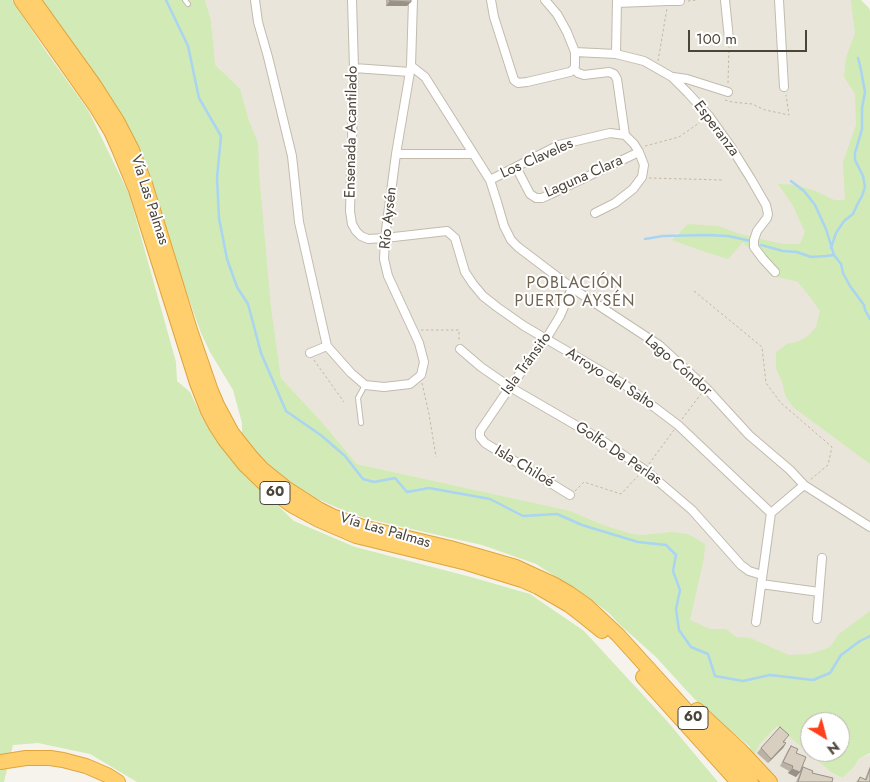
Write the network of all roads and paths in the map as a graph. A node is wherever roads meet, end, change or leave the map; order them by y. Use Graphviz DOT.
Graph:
graph roads {
  1 [pos="21,0"];
  2 [pos="33,0"];
  3 [pos="185,0"];
  4 [pos="255,0"];
  5 [pos="352,0"];
  6 [pos="413,0"];
  7 [pos="491,0"];
  8 [pos="545,0"];
  9 [pos="668,0"];
  10 [pos="697,0"];
  11 [pos="725,0"];
  12 [pos="779,0"];
  13 [pos="617,1"];
  14 [pos="680,1"];
  15 [pos="188,4"];
  16 [pos="729,39"];
  17 [pos="575,52"];
  18 [pos="616,54"];
  19 [pos="354,68"];
  20 [pos="657,68"];
  21 [pos="411,69"];
  22 [pos="574,69"];
  23 [pos="672,77"];
  24 [pos="784,87"];
  25 [pos="726,96"];
  26 [pos="709,116"];
  27 [pos="626,135"];
  28 [pos="638,150"];
  29 [pos="396,154"];
  30 [pos="473,154"];
  31 [pos="516,167"];
  32 [pos="642,178"];
  33 [pos="490,180"];
  34 [pos="723,180"];
  35 [pos="595,213"];
  36 [pos="385,238"];
  37 [pos="776,272"];
  38 [pos="572,288"];
  39 [pos="694,291"];
  40 [pos="413,330"];
  41 [pos="546,339"];
  42 [pos="327,346"];
  43 [pos="460,349"];
  44 [pos="310,353"];
  45 [pos="421,375"];
  46 [pos="365,385"];
  47 [pos="510,387"];
  48 [pos="344,402"];
  49 [pos="361,423"];
  50 [pos="480,437"];
  51 [pos="436,457"];
  52 [pos="645,470"];
  53 [pos="804,485"];
  54 [pos="570,495"];
  55 [pos="771,513"];
  56 [pos="870,527"];
  57 [pos="822,558"];
  58 [pos="762,575"];
  59 [pos="760,584"];
  60 [pos="819,592"];
  61 [pos="817,619"];
  62 [pos="756,622"];
  63 [pos="635,655"];
  64 [pos="0,762"];
  65 [pos="0,771"];
  66 [pos="100,782"];
  67 [pos="118,782"];
  68 [pos="738,782"];
  69 [pos="751,782"];
  70 [pos="770,782"];
  1 -- 68 [label="highway, Vía Las Palmas / 60"];
  2 -- 63 [label="highway, Vía Las Palmas / 60"];
  3 -- 15 [label="lane"];
  4 -- 42 [label="street"];
  5 -- 19 [label="street, Ensenada Acantilado"];
  6 -- 21 [label="street, Río Aysén"];
  7 -- 22 [label="street"];
  8 -- 17 [label="street"];
  9 -- 13 [label="street"];
  9 -- 14 [label="street"];
  9 -- 20 [label="path"];
  10 -- 14 [label="path"];
  11 -- 16 [label="street"];
  12 -- 24 [label="street"];
  13 -- 18 [label="street"];
  16 -- 25 [label="path"];
  17 -- 18 [label="street, Esperanza"];
  17 -- 22 [label="street"];
  18 -- 20 [label="street, Esperanza"];
  19 -- 21 [label="street"];
  19 -- 36 [label="street, Ensenada Acantilado"];
  20 -- 23 [label="street, Esperanza"];
  21 -- 29 [label="street, Río Aysén"];
  21 -- 30 [label="street, Lago Cóndor"];
  22 -- 27 [label="street"];
  23 -- 25 [label="street"];
  23 -- 26 [label="street, Esperanza"];
  24 -- 25 [label="path"];
  26 -- 28 [label="path"];
  26 -- 37 [label="street, Esperanza"];
  27 -- 28 [label="street"];
  27 -- 31 [label="street, Los Claveles"];
  28 -- 31 [label="street, Laguna Clara"];
  28 -- 32 [label="street"];
  29 -- 30 [label="street"];
  29 -- 36 [label="street, Río Aysén"];
  30 -- 33 [label="street, Lago Cóndor"];
  31 -- 33 [label="street, Los Claveles"];
  32 -- 34 [label="path"];
  32 -- 35 [label="street"];
  33 -- 38 [label="street, Lago Cóndor"];
  36 -- 40 [label="street, Río Aysén"];
  36 -- 41 [label="street, Arroyo del Salto"];
  38 -- 41 [label="street, Isla Tránsito"];
  38 -- 53 [label="street, Lago Cóndor"];
  39 -- 53 [label="path"];
  40 -- 43 [label="path"];
  40 -- 45 [label="street, Río Aysén"];
  41 -- 47 [label="street, Isla Tránsito"];
  41 -- 55 [label="street, Arroyo del Salto"];
  42 -- 44 [label="street"];
  42 -- 46 [label="street"];
  43 -- 47 [label="street, Golfo De Perlas"];
  44 -- 48 [label="path"];
  45 -- 46 [label="street"];
  45 -- 51 [label="path"];
  46 -- 49 [label="lane"];
  47 -- 50 [label="street, Isla Tránsito"];
  47 -- 52 [label="street, Golfo De Perlas"];
  50 -- 54 [label="street, Isla Chiloé"];
  52 -- 54 [label="path"];
  52 -- 58 [label="street, Golfo De Perlas"];
  53 -- 55 [label="street"];
  53 -- 56 [label="street, Lago Cóndor"];
  55 -- 58 [label="street"];
  57 -- 60 [label="street"];
  58 -- 59 [label="street"];
  59 -- 60 [label="street"];
  59 -- 62 [label="street"];
  60 -- 61 [label="street"];
  63 -- 69 [label="highway, Vía Las Palmas / 60"];
  63 -- 70 [label="highway"];
  64 -- 67 [label="highway"];
  65 -- 66 [label="highway"];
}
